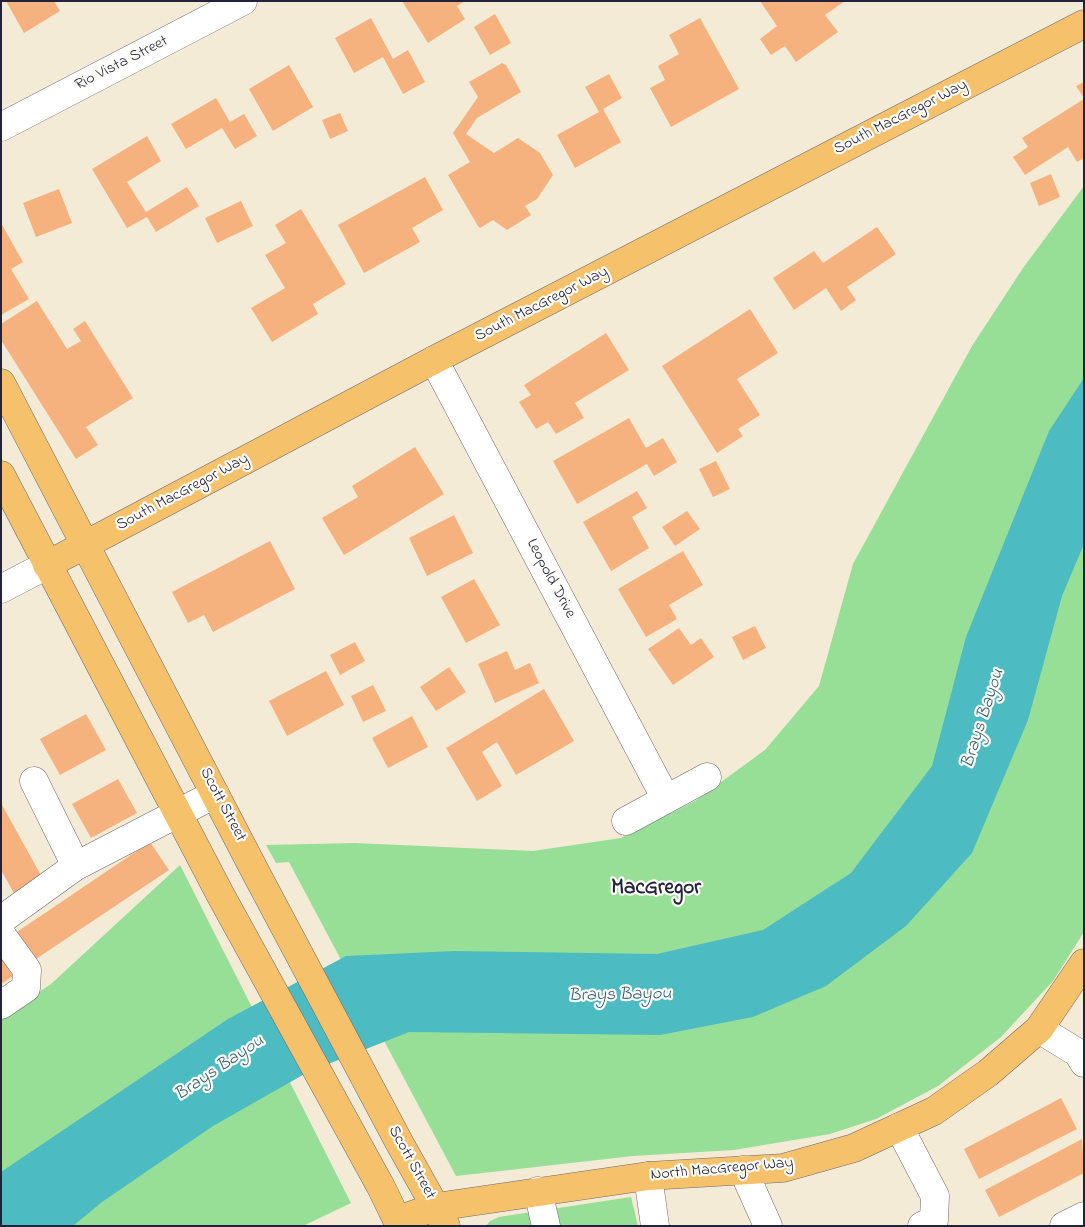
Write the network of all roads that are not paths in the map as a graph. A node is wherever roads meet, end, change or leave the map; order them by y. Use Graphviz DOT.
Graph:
graph roads {
  1 [pos="243,1"];
  2 [pos="1084,24"];
  3 [pos="1,127"];
  4 [pos="434,360"];
  5 [pos="1,383"];
  6 [pos="1,475"];
  7 [pos="85,545"];
  8 [pos="47,565"];
  9 [pos="1,588"];
  10 [pos="707,777"];
  11 [pos="34,781"];
  12 [pos="215,794"];
  13 [pos="666,799"];
  14 [pos="179,812"];
  15 [pos="626,820"];
  16 [pos="76,866"];
  17 [pos="1,920"];
  18 [pos="1,934"];
  19 [pos="1084,962"];
  20 [pos="1,1004"];
  21 [pos="1039,1029"];
  22 [pos="1084,1063"];
  23 [pos="899,1127"];
  24 [pos="743,1170"];
  25 [pos="648,1176"];
  26 [pos="538,1191"];
  27 [pos="441,1216"];
  28 [pos="1084,1216"];
  29 [pos="393,1224"];
  30 [pos="546,1226"];
  31 [pos="655,1226"];
  32 [pos="768,1226"];
  33 [pos="922,1226"];
  34 [pos="1064,1226"];
  1 -- 3 [label="street, Rio Vista Street"];
  2 -- 4 [label="main road, South MacGregor Way"];
  4 -- 7 [label="main road, South MacGregor Way"];
  4 -- 13 [label="street, Leopold Drive"];
  5 -- 7 [label="main road, Scott Street"];
  6 -- 8 [label="main road"];
  7 -- 8 [label="main road, South MacGregor Way"];
  7 -- 12 [label="main road, Scott Street"];
  8 -- 9 [label="street, South MacGregor Way"];
  8 -- 14 [label="main road"];
  10 -- 13 [label="street"];
  11 -- 16 [label="street"];
  12 -- 14 [label="street"];
  12 -- 27 [label="main road, Scott Street"];
  13 -- 15 [label="street"];
  14 -- 16 [label="street"];
  14 -- 29 [label="main road"];
  16 -- 17 [label="street"];
  18 -- 20 [label="street"];
  19 -- 21 [label="main road, North MacGregor Way"];
  21 -- 22 [label="street"];
  21 -- 23 [label="main road, North MacGregor Way"];
  23 -- 24 [label="main road, North MacGregor Way"];
  23 -- 33 [label="street"];
  24 -- 25 [label="main road, North MacGregor Way"];
  24 -- 32 [label="street"];
  25 -- 26 [label="main road, North MacGregor Way"];
  25 -- 31 [label="street"];
  26 -- 27 [label="main road, North MacGregor Way"];
  26 -- 30 [label="street"];
  27 -- 29 [label="main road, North MacGregor Way"];
  28 -- 34 [label="street"];
}
